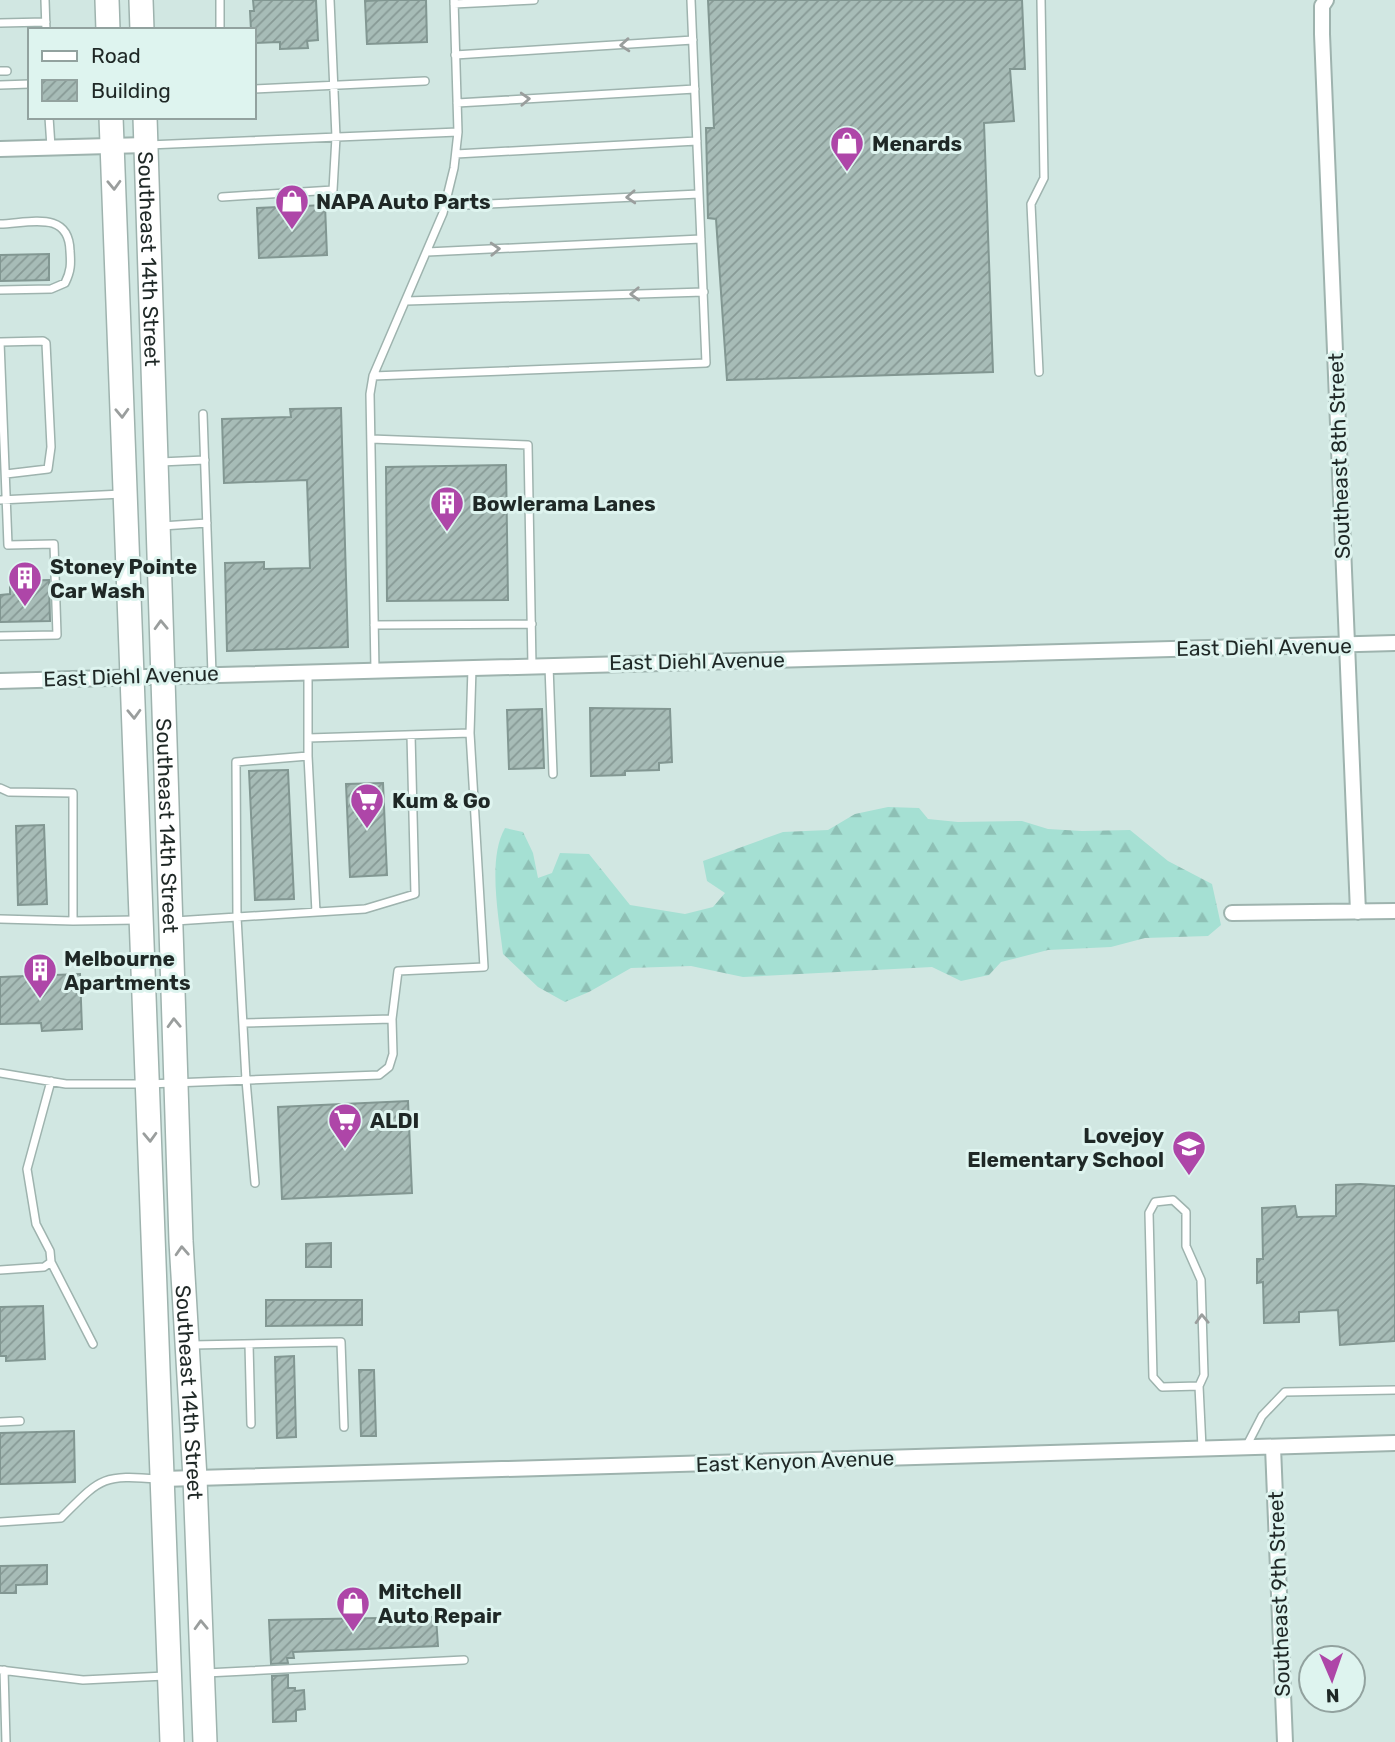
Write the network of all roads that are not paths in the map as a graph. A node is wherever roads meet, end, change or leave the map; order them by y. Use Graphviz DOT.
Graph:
graph roads {
  1 [pos="45,0"];
  2 [pos="107,0"];
  3 [pos="141,0"];
  4 [pos="220,0"];
  5 [pos="330,0"];
  6 [pos="534,0"];
  7 [pos="691,0"];
  8 [pos="1041,0"];
  9 [pos="1326,0"];
  10 [pos="454,2"];
  11 [pos="0,23"];
  12 [pos="46,26"];
  13 [pos="108,28"];
  14 [pos="142,28"];
  15 [pos="220,28"];
  16 [pos="693,40"];
  17 [pos="456,55"];
  18 [pos="425,81"];
  19 [pos="28,84"];
  20 [pos="0,85"];
  21 [pos="334,85"];
  22 [pos="256,89"];
  23 [pos="695,89"];
  24 [pos="457,103"];
  25 [pos="50,119"];
  26 [pos="111,119"];
  27 [pos="145,119"];
  28 [pos="458,132"];
  29 [pos="336,137"];
  30 [pos="697,141"];
  31 [pos="146,145"];
  32 [pos="112,146"];
  33 [pos="51,148"];
  34 [pos="0,149"];
  35 [pos="456,154"];
  36 [pos="699,194"];
  37 [pos="222,197"];
  38 [pos="445,206"];
  39 [pos="0,224"];
  40 [pos="701,239"];
  41 [pos="427,252"];
  42 [pos="0,290"];
  43 [pos="704,292"];
  44 [pos="406,301"];
  45 [pos="1,342"];
  46 [pos="1039,372"];
  47 [pos="373,376"];
  48 [pos="203,414"];
  49 [pos="371,439"];
  50 [pos="205,460"];
  51 [pos="156,462"];
  52 [pos="6,474"];
  53 [pos="125,494"];
  54 [pos="3,500"];
  55 [pos="207,523"];
  56 [pos="158,526"];
  57 [pos="532,624"];
  58 [pos="374,625"];
  59 [pos="0,636"];
  60 [pos="1395,643"];
  61 [pos="1347,645"];
  62 [pos="549,665"];
  63 [pos="532,666"];
  64 [pos="472,667"];
  65 [pos="375,670"];
  66 [pos="308,671"];
  67 [pos="212,674"];
  68 [pos="163,675"];
  69 [pos="132,676"];
  70 [pos="0,681"];
  71 [pos="470,733"];
  72 [pos="411,735"];
  73 [pos="308,738"];
  74 [pos="307,756"];
  75 [pos="553,774"];
  76 [pos="0,788"];
  77 [pos="1395,911"];
  78 [pos="316,912"];
  79 [pos="1358,912"];
  80 [pos="1232,913"];
  81 [pos="237,917"];
  82 [pos="0,919"];
  83 [pos="142,920"];
  84 [pos="73,921"];
  85 [pos="171,922"];
  86 [pos="392,1019"];
  87 [pos="243,1023"];
  88 [pos="0,1073"];
  89 [pos="246,1080"];
  90 [pos="51,1081"];
  91 [pos="176,1083"];
  92 [pos="148,1084"];
  93 [pos="255,1184"];
  94 [pos="51,1262"];
  95 [pos="0,1270"];
  96 [pos="93,1344"];
  97 [pos="248,1344"];
  98 [pos="187,1345"];
  99 [pos="1199,1386"];
  100 [pos="1395,1390"];
  101 [pos="20,1421"];
  102 [pos="0,1422"];
  103 [pos="251,1424"];
  104 [pos="344,1427"];
  105 [pos="1395,1443"];
  106 [pos="1273,1447"];
  107 [pos="1245,1448"];
  108 [pos="1202,1449"];
  109 [pos="195,1478"];
  110 [pos="162,1479"];
  111 [pos="0,1522"];
  112 [pos="464,1660"];
  113 [pos="2,1670"];
  114 [pos="203,1673"];
  115 [pos="169,1676"];
  116 [pos="6,1742"];
  117 [pos="172,1742"];
  118 [pos="205,1742"];
  119 [pos="1285,1742"];
  1 -- 12 [label="lane"];
  2 -- 13 [label="main road"];
  3 -- 14 [label="main road"];
  4 -- 15 [label="lane"];
  5 -- 21 [label="lane"];
  6 -- 10 [label="lane"];
  7 -- 16 [label="lane"];
  8 -- 46 [label="lane"];
  9 -- 61 [label="street, Southeast 8th Street"];
  10 -- 17 [label="lane"];
  11 -- 12 [label="lane"];
  16 -- 17 [label="lane, one-way"];
  16 -- 23 [label="lane"];
  17 -- 24 [label="lane"];
  18 -- 21 [label="lane"];
  19 -- 20 [label="lane"];
  21 -- 22 [label="lane"];
  21 -- 29 [label="lane"];
  24 -- 23 [label="lane, one-way"];
  23 -- 30 [label="lane"];
  24 -- 28 [label="lane"];
  25 -- 33 [label="lane"];
  26 -- 32 [label="main road, Southeast 14th Street"];
  27 -- 31 [label="main road, Southeast 14th Street"];
  28 -- 29 [label="lane"];
  28 -- 35 [label="lane"];
  29 -- 31 [label="lane"];
  29 -- 37 [label="lane"];
  30 -- 35 [label="lane"];
  30 -- 36 [label="lane"];
  31 -- 32 [label="street"];
  31 -- 51 [label="main road, Southeast 14th Street"];
  32 -- 33 [label="street"];
  32 -- 53 [label="main road, Southeast 14th Street, one-way"];
  33 -- 34 [label="street"];
  35 -- 38 [label="lane"];
  36 -- 38 [label="lane, one-way"];
  36 -- 40 [label="lane"];
  38 -- 41 [label="lane"];
  39 -- 42 [label="lane"];
  41 -- 40 [label="lane, one-way"];
  40 -- 43 [label="lane"];
  41 -- 44 [label="lane"];
  43 -- 44 [label="lane, one-way"];
  43 -- 47 [label="lane"];
  44 -- 47 [label="lane"];
  45 -- 52 [label="lane"];
  45 -- 52 [label="lane"];
  47 -- 49 [label="lane"];
  48 -- 50 [label="lane"];
  49 -- 57 [label="lane"];
  49 -- 58 [label="lane"];
  50 -- 51 [label="lane"];
  50 -- 55 [label="lane"];
  51 -- 56 [label="main road, Southeast 14th Street"];
  52 -- 54 [label="lane"];
  53 -- 54 [label="lane"];
  53 -- 69 [label="main road, Southeast 14th Street"];
  54 -- 59 [label="lane"];
  55 -- 56 [label="lane"];
  55 -- 67 [label="lane"];
  68 -- 56 [label="main road, Southeast 14th Street, one-way"];
  57 -- 58 [label="lane"];
  57 -- 63 [label="lane"];
  58 -- 65 [label="lane"];
  60 -- 61 [label="street, East Diehl Avenue"];
  61 -- 62 [label="street, East Diehl Avenue"];
  61 -- 79 [label="street, Southeast 8th Street"];
  62 -- 63 [label="street, East Diehl Avenue"];
  62 -- 75 [label="lane"];
  63 -- 64 [label="street, East Diehl Avenue"];
  64 -- 65 [label="street, East Diehl Avenue"];
  64 -- 71 [label="lane"];
  65 -- 66 [label="street, East Diehl Avenue"];
  66 -- 67 [label="street, East Diehl Avenue"];
  66 -- 73 [label="lane"];
  67 -- 68 [label="street, East Diehl Avenue"];
  68 -- 69 [label="street, East Diehl Avenue"];
  68 -- 85 [label="main road, Southeast 14th Street"];
  69 -- 70 [label="street, East Diehl Avenue"];
  69 -- 83 [label="main road, Southeast 14th Street, one-way"];
  71 -- 72 [label="lane"];
  71 -- 86 [label="lane"];
  72 -- 73 [label="lane"];
  72 -- 78 [label="lane"];
  73 -- 74 [label="lane"];
  74 -- 78 [label="lane"];
  74 -- 81 [label="lane"];
  76 -- 84 [label="lane"];
  77 -- 79 [label="street"];
  78 -- 81 [label="lane"];
  79 -- 80 [label="street"];
  81 -- 85 [label="lane"];
  81 -- 87 [label="lane"];
  82 -- 84 [label="lane"];
  83 -- 84 [label="lane"];
  83 -- 92 [label="main road, Southeast 14th Street"];
  91 -- 85 [label="main road, Southeast 14th Street, one-way"];
  86 -- 87 [label="lane"];
  86 -- 89 [label="lane"];
  87 -- 89 [label="lane"];
  88 -- 90 [label="lane"];
  89 -- 91 [label="lane"];
  89 -- 93 [label="lane"];
  90 -- 92 [label="lane"];
  90 -- 94 [label="lane"];
  91 -- 92 [label="lane"];
  98 -- 91 [label="main road, Southeast 14th Street, one-way"];
  92 -- 110 [label="main road, Southeast 14th Street, one-way"];
  94 -- 95 [label="lane"];
  94 -- 96 [label="lane"];
  97 -- 98 [label="lane"];
  97 -- 103 [label="lane"];
  97 -- 104 [label="lane"];
  98 -- 109 [label="main road, Southeast 14th Street"];
  99 -- 99 [label="lane, one-way"];
  99 -- 108 [label="lane"];
  100 -- 107 [label="lane"];
  101 -- 102 [label="lane"];
  105 -- 106 [label="street, East Kenyon Avenue"];
  106 -- 107 [label="street, East Kenyon Avenue"];
  106 -- 119 [label="street, Southeast 9th Street"];
  107 -- 108 [label="street, East Kenyon Avenue"];
  108 -- 109 [label="street, East Kenyon Avenue"];
  109 -- 110 [label="street, East Kenyon Avenue"];
  114 -- 109 [label="main road, Southeast 14th Street, one-way"];
  110 -- 111 [label="lane"];
  110 -- 115 [label="main road, Southeast 14th Street"];
  112 -- 114 [label="lane"];
  113 -- 115 [label="lane"];
  113 -- 116 [label="lane"];
  114 -- 118 [label="main road, Southeast 14th Street"];
  115 -- 117 [label="main road, Southeast 14th Street"];
}
